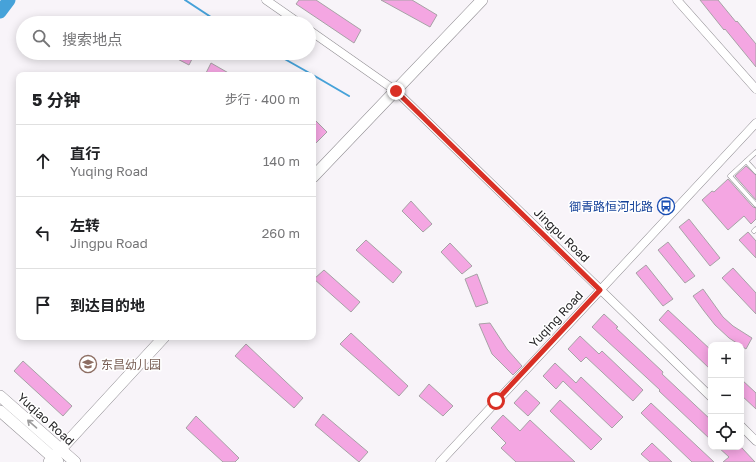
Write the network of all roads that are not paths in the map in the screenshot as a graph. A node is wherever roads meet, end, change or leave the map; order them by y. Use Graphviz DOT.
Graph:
graph roads {
  1 [pos="266,0"];
  2 [pos="482,0"];
  3 [pos="677,0"];
  4 [pos="289,16"];
  5 [pos="316,35"];
  6 [pos="756,89"];
  7 [pos="396,91"];
  8 [pos="756,123"];
  9 [pos="756,152"];
  10 [pos="746,161"];
  11 [pos="756,172"];
  12 [pos="316,174"];
  13 [pos="756,205"];
  14 [pos="600,290"];
  15 [pos="161,340"];
  16 [pos="708,394"];
  17 [pos="0,396"];
  18 [pos="0,411"];
  19 [pos="744,429"];
  20 [pos="756,441"];
  21 [pos="56,458"];
  22 [pos="75,462"];
  23 [pos="440,462"];
  1 -- 4 [label="street"];
  2 -- 7 [label="street"];
  3 -- 6 [label="street"];
  5 -- 7 [label="street, Jingpu Road"];
  7 -- 12 [label="street"];
  7 -- 14 [label="street, Jingpu Road"];
  8 -- 14 [label="street, Yuqing Road"];
  9 -- 10 [label="lane"];
  10 -- 11 [label="lane"];
  10 -- 13 [label="lane"];
  14 -- 16 [label="street, Jingpu Road"];
  14 -- 23 [label="street, Yuqing Road"];
  15 -- 21 [label="street"];
  21 -- 17 [label="street, Yuqiao Road, one-way"];
  18 -- 21 [label="street, Yuqiao Road"];
  19 -- 20 [label="street"];
  21 -- 22 [label="street, Yuqiao Road"];
}
